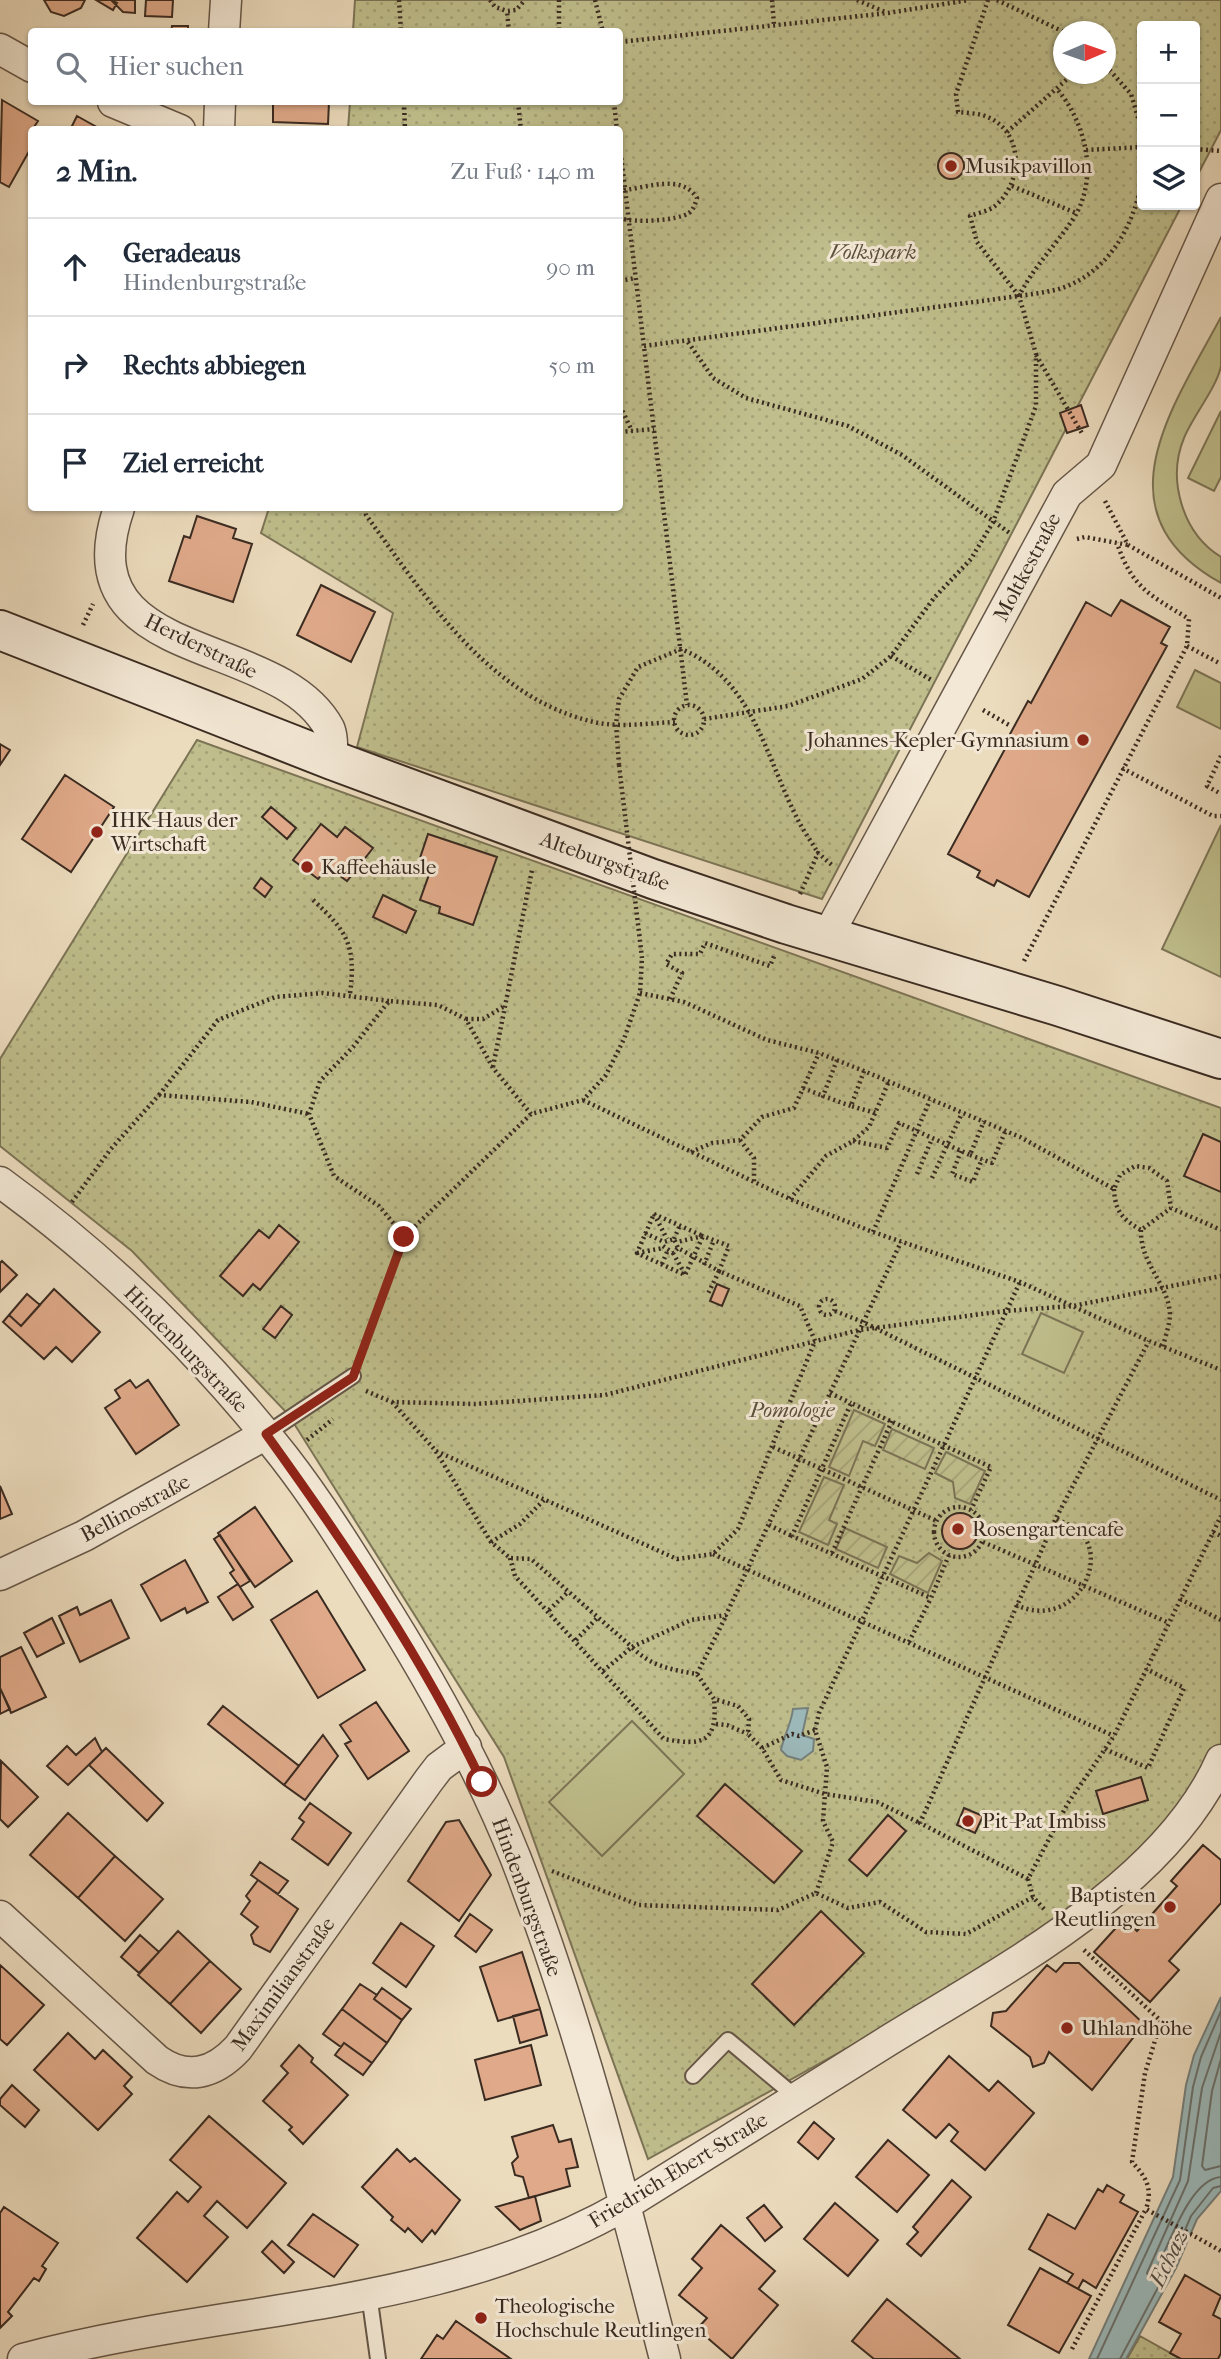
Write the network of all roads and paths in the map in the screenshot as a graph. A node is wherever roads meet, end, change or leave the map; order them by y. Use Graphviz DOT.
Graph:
graph roads {
  1 [pos="226,0"];
  2 [pos="400,0"];
  3 [pos="490,0"];
  4 [pos="525,0"];
  5 [pos="559,0"];
  6 [pos="595,0"];
  7 [pos="772,0"];
  8 [pos="857,0"];
  9 [pos="970,0"];
  10 [pos="988,0"];
  11 [pos="997,0"];
  12 [pos="507,11"];
  13 [pos="888,13"];
  14 [pos="774,25"];
  15 [pos="1053,27"];
  16 [pos="224,28"];
  17 [pos="401,28"];
  18 [pos="509,28"];
  19 [pos="559,28"];
  20 [pos="602,28"];
  21 [pos="623,42"];
  22 [pos="0,49"];
  23 [pos="28,65"];
  24 [pos="1116,78"];
  25 [pos="1062,84"];
  26 [pos="1057,89"];
  27 [pos="120,105"];
  28 [pos="220,105"];
  29 [pos="404,105"];
  30 [pos="518,105"];
  31 [pos="614,105"];
  32 [pos="1137,114"];
  33 [pos="170,126"];
  34 [pos="219,126"];
  35 [pos="405,126"];
  36 [pos="521,126"];
  37 [pos="617,126"];
  38 [pos="1007,132"];
  39 [pos="1137,147"];
  40 [pos="1200,149"];
  41 [pos="1086,150"];
  42 [pos="1221,151"];
  43 [pos="623,173"];
  44 [pos="1012,186"];
  45 [pos="625,190"];
  46 [pos="1221,199"];
  47 [pos="1137,210"];
  48 [pos="1076,214"];
  49 [pos="623,219"];
  50 [pos="629,222"];
  51 [pos="635,278"];
  52 [pos="623,280"];
  53 [pos="1019,296"];
  54 [pos="688,342"];
  55 [pos="644,346"];
  56 [pos="1035,354"];
  57 [pos="623,412"];
  58 [pos="654,429"];
  59 [pos="632,431"];
  60 [pos="623,432"];
  61 [pos="1101,465"];
  62 [pos="118,511"];
  63 [pos="365,511"];
  64 [pos="993,523"];
  65 [pos="1116,543"];
  66 [pos="1128,545"];
  67 [pos="1037,549"];
  68 [pos="1221,598"];
  69 [pos="94,602"];
  70 [pos="0,630"];
  71 [pos="80,631"];
  72 [pos="1187,646"];
  73 [pos="681,649"];
  74 [pos="1221,664"];
  75 [pos="687,705"];
  76 [pos="752,711"];
  77 [pos="704,719"];
  78 [pos="675,722"];
  79 [pos="616,724"];
  80 [pos="1221,756"];
  81 [pos="332,760"];
  82 [pos="1122,768"];
  83 [pos="1221,794"];
  84 [pos="1221,816"];
  85 [pos="540,839"];
  86 [pos="818,853"];
  87 [pos="313,900"];
  88 [pos="828,935"];
  89 [pos="705,943"];
  90 [pos="1011,991"];
  91 [pos="640,993"];
  92 [pos="349,994"];
  93 [pos="670,999"];
  94 [pos="389,1002"];
  95 [pos="503,1007"];
  96 [pos="466,1019"];
  97 [pos="819,1053"];
  98 [pos="1221,1059"];
  99 [pos="837,1060"];
  100 [pos="493,1068"];
  101 [pos="864,1071"];
  102 [pos="888,1082"];
  103 [pos="803,1088"];
  104 [pos="159,1095"];
  105 [pos="823,1096"];
  106 [pos="583,1100"];
  107 [pos="930,1100"];
  108 [pos="851,1106"];
  109 [pos="876,1113"];
  110 [pos="962,1113"];
  111 [pos="309,1114"];
  112 [pos="531,1114"];
  113 [pos="984,1121"];
  114 [pos="918,1131"];
  115 [pos="1005,1132"];
  116 [pos="932,1139"];
  117 [pos="740,1140"];
  118 [pos="853,1141"];
  119 [pos="947,1145"];
  120 [pos="961,1151"];
  121 [pos="691,1153"];
  122 [pos="970,1154"];
  123 [pos="982,1159"];
  124 [pos="917,1174"];
  125 [pos="932,1178"];
  126 [pos="0,1182"];
  127 [pos="754,1182"];
  128 [pos="1114,1189"];
  129 [pos="790,1199"];
  130 [pos="1171,1208"];
  131 [pos="654,1214"];
  132 [pos="57,1223"];
  133 [pos="680,1225"];
  134 [pos="1140,1230"];
  135 [pos="1221,1230"];
  136 [pos="873,1232"];
  137 [pos="645,1233"];
  138 [pos="703,1236"];
  139 [pos="404,1237"];
  140 [pos="675,1240"];
  141 [pos="714,1240"];
  142 [pos="901,1242"];
  143 [pos="667,1247"];
  144 [pos="678,1248"];
  145 [pos="637,1253"];
  146 [pos="694,1255"];
  147 [pos="662,1264"];
  148 [pos="704,1265"];
  149 [pos="719,1271"];
  150 [pos="685,1275"];
  151 [pos="1221,1276"];
  152 [pos="1020,1282"];
  153 [pos="1163,1290"];
  154 [pos="707,1297"];
  155 [pos="1073,1306"];
  156 [pos="835,1311"];
  157 [pos="1006,1311"];
  158 [pos="863,1322"];
  159 [pos="876,1328"];
  160 [pos="859,1330"];
  161 [pos="815,1341"];
  162 [pos="1149,1342"];
  163 [pos="1163,1347"];
  164 [pos="1221,1371"];
  165 [pos="975,1376"];
  166 [pos="353,1377"];
  167 [pos="368,1393"];
  168 [pos="830,1393"];
  169 [pos="359,1399"];
  170 [pos="851,1403"];
  171 [pos="343,1411"];
  172 [pos="892,1421"];
  173 [pos="266,1434"];
  174 [pos="1098,1437"];
  175 [pos="943,1445"];
  176 [pos="773,1447"];
  177 [pos="435,1450"];
  178 [pos="285,1458"];
  179 [pos="799,1460"];
  180 [pos="821,1469"];
  181 [pos="862,1488"];
  182 [pos="544,1500"];
  183 [pos="1221,1500"];
  184 [pos="971,1510"];
  185 [pos="912,1511"];
  186 [pos="1221,1516"];
  187 [pos="1056,1518"];
  188 [pos="937,1521"];
  189 [pos="769,1525"];
  190 [pos="1213,1532"];
  191 [pos="792,1536"];
  192 [pos="1221,1536"];
  193 [pos="491,1542"];
  194 [pos="983,1542"];
  195 [pos="832,1553"];
  196 [pos="713,1554"];
  197 [pos="950,1555"];
  198 [pos="510,1558"];
  199 [pos="1034,1565"];
  200 [pos="749,1569"];
  201 [pos="0,1575"];
  202 [pos="881,1575"];
  203 [pos="1082,1585"];
  204 [pos="569,1591"];
  205 [pos="931,1598"];
  206 [pos="1180,1598"];
  207 [pos="1016,1605"];
  208 [pos="549,1610"];
  209 [pos="726,1615"];
  210 [pos="598,1617"];
  211 [pos="1221,1620"];
  212 [pos="861,1621"];
  213 [pos="1167,1622"];
  214 [pos="576,1640"];
  215 [pos="909,1642"];
  216 [pos="632,1647"];
  217 [pos="1146,1669"];
  218 [pos="603,1671"];
  219 [pos="697,1674"];
  220 [pos="984,1679"];
  221 [pos="714,1699"];
  222 [pos="716,1724"];
  223 [pos="815,1730"];
  224 [pos="748,1734"];
  225 [pos="1114,1736"];
  226 [pos="466,1747"];
  227 [pos="762,1748"];
  228 [pos="1105,1749"];
  229 [pos="1221,1759"];
  230 [pos="825,1794"];
  231 [pos="920,1824"];
  232 [pos="515,1857"];
  233 [pos="1028,1879"];
  234 [pos="816,1893"];
  235 [pos="1033,1897"];
  236 [pos="0,1916"];
  237 [pos="1063,1932"];
  238 [pos="1092,1958"];
  239 [pos="694,2076"];
  240 [pos="797,2098"];
  241 [pos="625,2205"];
  242 [pos="1146,2209"];
  243 [pos="1221,2251"];
  244 [pos="369,2294"];
  245 [pos="1072,2349"];
  246 [pos="662,2357"];
  247 [pos="23,2359"];
  248 [pos="378,2359"];
  1 -- 16 [label="street"];
  2 -- 17 [label="path"];
  3 -- 12 [label="path"];
  4 -- 12 [label="path"];
  5 -- 19 [label="path"];
  6 -- 20 [label="path"];
  7 -- 14 [label="path"];
  8 -- 13 [label="path"];
  9 -- 13 [label="path"];
  10 -- 38 [label="path"];
  11 -- 15 [label="path"];
  12 -- 18 [label="path"];
  13 -- 14 [label="path"];
  14 -- 21 [label="path"];
  22 -- 23 [label="street"];
  24 -- 32 [label="path"];
  25 -- 26 [label="path"];
  26 -- 38 [label="path"];
  26 -- 41 [label="path"];
  27 -- 33 [label="street"];
  28 -- 34 [label="street"];
  29 -- 35 [label="path"];
  30 -- 36 [label="path"];
  31 -- 37 [label="path"];
  38 -- 44 [label="path"];
  39 -- 41 [label="path"];
  40 -- 42 [label="path"];
  41 -- 48 [label="path"];
  43 -- 45 [label="path"];
  44 -- 48 [label="path"];
  44 -- 53 [label="path"];
  45 -- 50 [label="path"];
  45 -- 50 [label="path"];
  46 -- 61 [label="street, Moltkestraße"];
  47 -- 53 [label="path"];
  48 -- 53 [label="path"];
  49 -- 50 [label="path"];
  50 -- 51 [label="path"];
  51 -- 52 [label="path"];
  51 -- 55 [label="path"];
  53 -- 54 [label="path"];
  53 -- 56 [label="path"];
  54 -- 55 [label="path"];
  54 -- 64 [label="path"];
  55 -- 58 [label="path"];
  56 -- 61 [label="path"];
  56 -- 64 [label="path"];
  57 -- 59 [label="path"];
  58 -- 59 [label="path"];
  58 -- 73 [label="path"];
  59 -- 60 [label="path"];
  61 -- 66 [label="path"];
  61 -- 67 [label="street, Moltkestraße"];
  62 -- 81 [label="street, Herderstraße"];
  63 -- 79 [label="path"];
  64 -- 76 [label="path"];
  65 -- 66 [label="path"];
  65 -- 67 [label="path"];
  65 -- 72 [label="path"];
  66 -- 68 [label="path"];
  67 -- 88 [label="street, Moltkestraße"];
  69 -- 71 [label="path"];
  70 -- 81 [label="main road, Alteburgstraße"];
  72 -- 74 [label="path"];
  72 -- 82 [label="path"];
  73 -- 75 [label="path"];
  73 -- 76 [label="path"];
  73 -- 79 [label="path"];
  75 -- 77 [label="path"];
  75 -- 78 [label="path"];
  76 -- 77 [label="path"];
  76 -- 86 [label="path"];
  77 -- 78 [label="path"];
  78 -- 79 [label="path"];
  79 -- 91 [label="path, bridge"];
  80 -- 83 [label="path"];
  81 -- 85 [label="main road, Alteburgstraße"];
  82 -- 84 [label="path"];
  82 -- 90 [label="path"];
  85 -- 88 [label="main road, Alteburgstraße"];
  85 -- 95 [label="path"];
  87 -- 92 [label="path"];
  88 -- 90 [label="main road, Alteburgstraße"];
  89 -- 93 [label="path"];
  90 -- 98 [label="main road, Alteburgstraße"];
  91 -- 93 [label="path"];
  91 -- 106 [label="path"];
  92 -- 94 [label="path"];
  92 -- 104 [label="path"];
  93 -- 97 [label="path"];
  94 -- 96 [label="path"];
  94 -- 111 [label="path"];
  95 -- 96 [label="path"];
  95 -- 100 [label="path"];
  96 -- 100 [label="path"];
  97 -- 99 [label="path"];
  97 -- 103 [label="path"];
  99 -- 101 [label="path"];
  99 -- 105 [label="path"];
  100 -- 112 [label="path"];
  101 -- 102 [label="path"];
  101 -- 108 [label="path"];
  102 -- 107 [label="path"];
  102 -- 109 [label="path"];
  103 -- 105 [label="path"];
  103 -- 117 [label="path"];
  104 -- 111 [label="path"];
  104 -- 132 [label="path"];
  105 -- 108 [label="path"];
  106 -- 112 [label="path"];
  106 -- 121 [label="path"];
  107 -- 110 [label="path"];
  107 -- 114 [label="path"];
  108 -- 109 [label="path"];
  109 -- 118 [label="path"];
  110 -- 113 [label="path"];
  110 -- 119 [label="path"];
  111 -- 139 [label="path"];
  112 -- 139 [label="path"];
  113 -- 115 [label="path"];
  113 -- 122 [label="path"];
  114 -- 116 [label="path"];
  114 -- 118 [label="path"];
  114 -- 136 [label="path"];
  115 -- 123 [label="path"];
  115 -- 128 [label="path"];
  116 -- 119 [label="path"];
  116 -- 124 [label="path"];
  117 -- 121 [label="path"];
  117 -- 127 [label="path"];
  118 -- 129 [label="path"];
  119 -- 120 [label="path"];
  119 -- 125 [label="path"];
  120 -- 122 [label="path"];
  120 -- 123 [label="path"];
  121 -- 127 [label="path"];
  122 -- 123 [label="path"];
  126 -- 132 [label="street, Hindenburgstraße"];
  127 -- 129 [label="path"];
  128 -- 130 [label="path"];
  128 -- 134 [label="path"];
  129 -- 136 [label="path"];
  130 -- 134 [label="path"];
  130 -- 135 [label="path"];
  131 -- 133 [label="path"];
  131 -- 137 [label="path"];
  131 -- 143 [label="path"];
  132 -- 173 [label="street, Hindenburgstraße"];
  133 -- 138 [label="path"];
  133 -- 140 [label="path"];
  134 -- 153 [label="path"];
  136 -- 142 [label="path"];
  137 -- 143 [label="path"];
  137 -- 145 [label="path"];
  138 -- 140 [label="path"];
  138 -- 141 [label="path"];
  138 -- 146 [label="path"];
  139 -- 166 [label="path"];
  140 -- 143 [label="path"];
  140 -- 144 [label="path"];
  141 -- 148 [label="path"];
  141 -- 149 [label="path"];
  142 -- 152 [label="path"];
  142 -- 158 [label="path"];
  143 -- 144 [label="path"];
  143 -- 145 [label="path"];
  143 -- 147 [label="path"];
  143 -- 150 [label="path"];
  144 -- 146 [label="path"];
  145 -- 147 [label="path"];
  146 -- 148 [label="path"];
  146 -- 150 [label="path"];
  147 -- 150 [label="path"];
  148 -- 149 [label="path"];
  149 -- 154 [label="path"];
  149 -- 161 [label="path"];
  151 -- 153 [label="path"];
  152 -- 155 [label="path"];
  152 -- 157 [label="path"];
  153 -- 155 [label="path"];
  153 -- 163 [label="path"];
  155 -- 157 [label="path"];
  155 -- 162 [label="path"];
  156 -- 158 [label="path"];
  157 -- 159 [label="path"];
  157 -- 165 [label="path"];
  158 -- 159 [label="path"];
  158 -- 160 [label="path"];
  159 -- 160 [label="path"];
  159 -- 165 [label="path"];
  160 -- 161 [label="path"];
  160 -- 168 [label="path"];
  161 -- 176 [label="path"];
  161 -- 177 [label="path"];
  162 -- 163 [label="path"];
  162 -- 174 [label="path"];
  163 -- 164 [label="path"];
  165 -- 174 [label="path"];
  165 -- 175 [label="path"];
  166 -- 173 [label="lane"];
  167 -- 169 [label="path"];
  168 -- 170 [label="path"];
  168 -- 179 [label="path"];
  170 -- 172 [label="path"];
  170 -- 180 [label="path"];
  171 -- 178 [label="path"];
  172 -- 175 [label="path"];
  172 -- 181 [label="path"];
  173 -- 178 [label="street, Hindenburgstraße"];
  173 -- 201 [label="street, Bellinostraße"];
  174 -- 183 [label="path"];
  174 -- 187 [label="path"];
  175 -- 184 [label="path"];
  175 -- 185 [label="path"];
  176 -- 179 [label="path"];
  176 -- 196 [label="path"];
  177 -- 182 [label="path"];
  177 -- 193 [label="path"];
  178 -- 226 [label="street, Hindenburgstraße"];
  179 -- 180 [label="path"];
  179 -- 189 [label="path"];
  180 -- 181 [label="path"];
  180 -- 191 [label="path"];
  181 -- 185 [label="path"];
  181 -- 195 [label="path"];
  182 -- 193 [label="path"];
  182 -- 196 [label="path"];
  184 -- 188 [label="path"];
  184 -- 194 [label="path"];
  185 -- 188 [label="path"];
  185 -- 202 [label="path"];
  186 -- 190 [label="path"];
  187 -- 199 [label="path"];
  187 -- 203 [label="path"];
  188 -- 197 [label="path"];
  189 -- 191 [label="path"];
  189 -- 200 [label="path"];
  190 -- 192 [label="path"];
  190 -- 206 [label="path"];
  191 -- 195 [label="path"];
  193 -- 198 [label="path"];
  194 -- 197 [label="path"];
  194 -- 199 [label="path"];
  195 -- 202 [label="path"];
  196 -- 200 [label="path"];
  197 -- 205 [label="path"];
  198 -- 204 [label="path"];
  198 -- 208 [label="path"];
  199 -- 203 [label="path"];
  199 -- 207 [label="path"];
  200 -- 209 [label="path"];
  200 -- 212 [label="path"];
  202 -- 205 [label="path"];
  202 -- 212 [label="path"];
  203 -- 207 [label="path"];
  203 -- 213 [label="path"];
  204 -- 208 [label="path"];
  204 -- 210 [label="path"];
  205 -- 215 [label="path"];
  206 -- 211 [label="path"];
  206 -- 213 [label="path"];
  207 -- 220 [label="path"];
  208 -- 214 [label="path"];
  209 -- 216 [label="path"];
  209 -- 219 [label="path"];
  210 -- 214 [label="path"];
  210 -- 216 [label="path"];
  212 -- 215 [label="path"];
  212 -- 223 [label="path"];
  213 -- 217 [label="path"];
  214 -- 218 [label="path"];
  215 -- 220 [label="path"];
  216 -- 218 [label="path"];
  216 -- 219 [label="path"];
  217 -- 225 [label="path"];
  217 -- 228 [label="path"];
  218 -- 222 [label="path"];
  219 -- 221 [label="path"];
  220 -- 225 [label="path"];
  220 -- 231 [label="path"];
  221 -- 222 [label="path"];
  221 -- 224 [label="path"];
  222 -- 224 [label="path"];
  223 -- 227 [label="path"];
  223 -- 230 [label="path"];
  224 -- 227 [label="path"];
  225 -- 228 [label="path"];
  226 -- 232 [label="street, Hindenburgstraße"];
  226 -- 236 [label="street, Maximilianstraße"];
  227 -- 230 [label="path"];
  228 -- 233 [label="path"];
  229 -- 237 [label="street, Friedrich-Ebert-Straße"];
  230 -- 231 [label="path"];
  230 -- 234 [label="path"];
  231 -- 233 [label="path"];
  232 -- 234 [label="path"];
  232 -- 241 [label="street, Hindenburgstraße"];
  233 -- 235 [label="path"];
  234 -- 235 [label="path"];
  235 -- 237 [label="path"];
  237 -- 240 [label="street, Friedrich-Ebert-Straße"];
  238 -- 242 [label="path"];
  239 -- 240 [label="lane"];
  240 -- 241 [label="street, Friedrich-Ebert-Straße"];
  241 -- 244 [label="street, Friedrich-Ebert-Straße"];
  241 -- 246 [label="street, Hindenburgstraße"];
  242 -- 243 [label="path"];
  242 -- 245 [label="path"];
  244 -- 247 [label="street, Friedrich-Ebert-Straße"];
  244 -- 248 [label="lane"];
}
